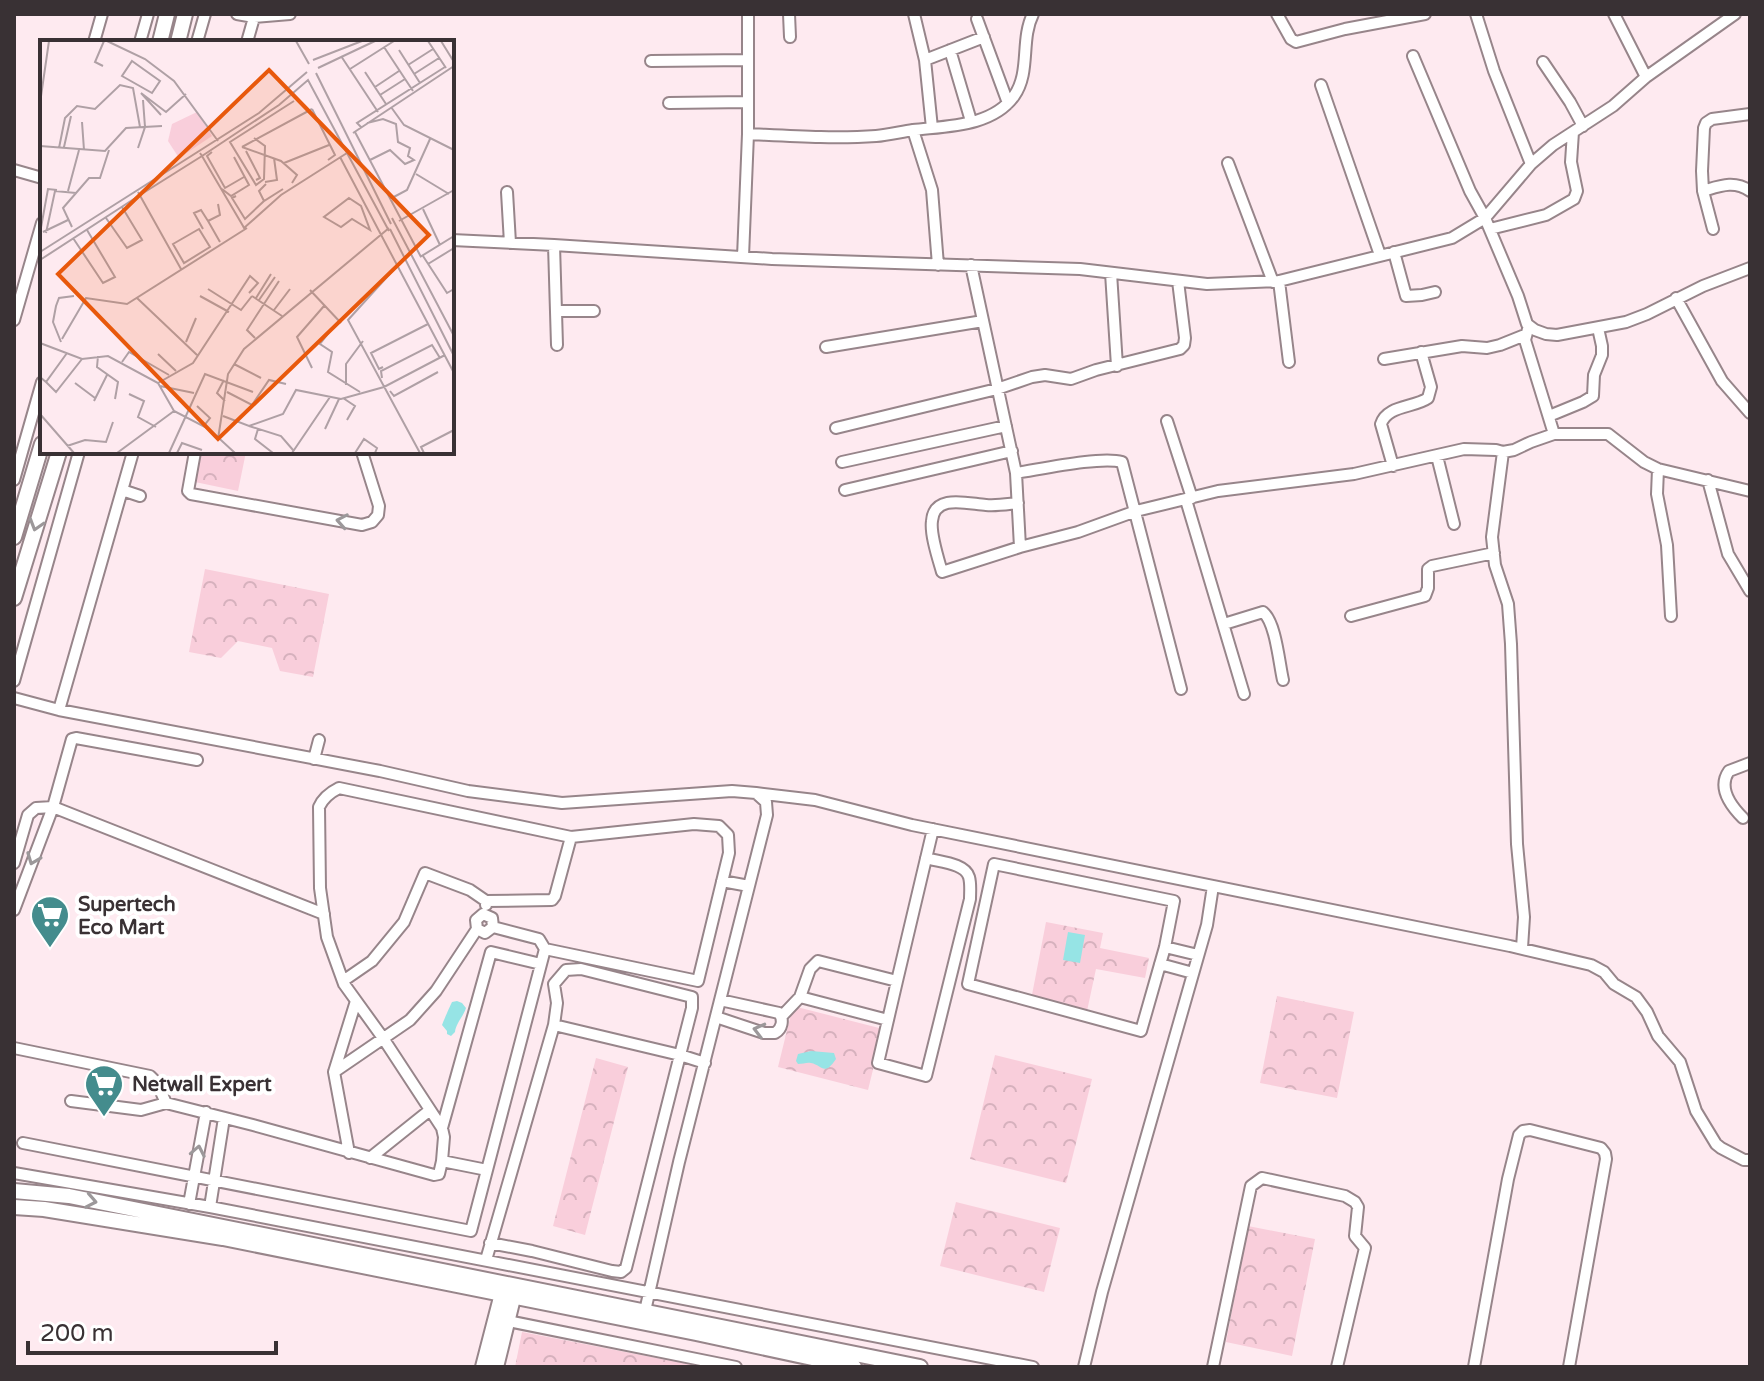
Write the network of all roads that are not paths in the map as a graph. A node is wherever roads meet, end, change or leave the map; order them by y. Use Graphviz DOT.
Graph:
graph roads {
  1 [pos="102,14"];
  2 [pos="148,14"];
  3 [pos="167,14"];
  4 [pos="185,14"];
  5 [pos="205,14"];
  6 [pos="237,14"];
  7 [pos="290,14"];
  8 [pos="748,14"];
  9 [pos="789,14"];
  10 [pos="914,14"];
  11 [pos="1033,14"];
  12 [pos="1277,14"];
  13 [pos="1425,14"];
  14 [pos="1476,14"];
  15 [pos="1614,14"];
  16 [pos="1735,14"];
  17 [pos="255,16"];
  18 [pos="977,19"];
  19 [pos="790,37"];
  20 [pos="984,37"];
  21 [pos="95,40"];
  22 [pos="141,40"];
  23 [pos="160,40"];
  24 [pos="178,40"];
  25 [pos="198,40"];
  26 [pos="248,40"];
  27 [pos="950,50"];
  28 [pos="1413,56"];
  29 [pos="748,60"];
  30 [pos="925,60"];
  31 [pos="651,61"];
  32 [pos="1543,62"];
  33 [pos="1646,77"];
  34 [pos="1321,85"];
  35 [pos="748,102"];
  36 [pos="669,103"];
  37 [pos="1008,103"];
  38 [pos="1750,114"];
  39 [pos="971,121"];
  40 [pos="932,128"];
  41 [pos="1578,129"];
  42 [pos="913,130"];
  43 [pos="748,134"];
  44 [pos="1228,163"];
  45 [pos="1531,164"];
  46 [pos="14,170"];
  47 [pos="40,177"];
  48 [pos="1703,191"];
  49 [pos="1750,191"];
  50 [pos="507,192"];
  51 [pos="1485,218"];
  52 [pos="1490,229"];
  53 [pos="1713,229"];
  54 [pos="40,230"];
  55 [pos="454,240"];
  56 [pos="510,243"];
  57 [pos="554,245"];
  58 [pos="1394,252"];
  59 [pos="1380,255"];
  60 [pos="743,257"];
  61 [pos="938,265"];
  62 [pos="971,265"];
  63 [pos="1750,268"];
  64 [pos="1111,273"];
  65 [pos="1178,281"];
  66 [pos="1276,281"];
  67 [pos="1435,292"];
  68 [pos="1676,298"];
  69 [pos="556,311"];
  70 [pos="594,311"];
  71 [pos="14,317"];
  72 [pos="983,321"];
  73 [pos="1598,328"];
  74 [pos="1528,331"];
  75 [pos="557,345"];
  76 [pos="826,347"];
  77 [pos="1421,352"];
  78 [pos="1384,359"];
  79 [pos="1289,362"];
  80 [pos="1117,366"];
  81 [pos="40,389"];
  82 [pos="997,389"];
  83 [pos="1750,413"];
  84 [pos="1549,416"];
  85 [pos="1167,421"];
  86 [pos="1006,426"];
  87 [pos="836,428"];
  88 [pos="1554,434"];
  89 [pos="40,449"];
  90 [pos="1012,451"];
  91 [pos="1503,452"];
  92 [pos="58,454"];
  93 [pos="78,454"];
  94 [pos="132,454"];
  95 [pos="195,454"];
  96 [pos="363,454"];
  97 [pos="1437,456"];
  98 [pos="842,462"];
  99 [pos="1393,466"];
  100 [pos="1658,469"];
  101 [pos="1016,473"];
  102 [pos="14,480"];
  103 [pos="1708,480"];
  104 [pos="122,490"];
  105 [pos="845,490"];
  106 [pos="1750,491"];
  107 [pos="20,494"];
  108 [pos="140,496"];
  109 [pos="1189,499"];
  110 [pos="1018,503"];
  111 [pos="1136,511"];
  112 [pos="1454,524"];
  113 [pos="14,537"];
  114 [pos="1020,547"];
  115 [pos="1494,553"];
  116 [pos="1750,591"];
  117 [pos="14,598"];
  118 [pos="1351,616"];
  119 [pos="1671,616"];
  120 [pos="1224,624"];
  121 [pos="1283,680"];
  122 [pos="14,681"];
  123 [pos="1181,689"];
  124 [pos="1244,694"];
  125 [pos="14,698"];
  126 [pos="59,710"];
  127 [pos="319,740"];
  128 [pos="314,759"];
  129 [pos="197,760"];
  130 [pos="1750,763"];
  131 [pos="756,793"];
  132 [pos="53,807"];
  133 [pos="1743,818"];
  134 [pos="933,829"];
  135 [pos="571,837"];
  136 [pos="926,858"];
  137 [pos="14,863"];
  138 [pos="722,881"];
  139 [pos="749,886"];
  140 [pos="1213,886"];
  141 [pos="486,901"];
  142 [pos="14,908"];
  143 [pos="324,914"];
  144 [pos="483,914"];
  145 [pos="493,927"];
  146 [pos="477,929"];
  147 [pos="1165,947"];
  148 [pos="1522,948"];
  149 [pos="545,949"];
  150 [pos="1198,955"];
  151 [pos="541,964"];
  152 [pos="1160,964"];
  153 [pos="1193,973"];
  154 [pos="343,981"];
  155 [pos="897,981"];
  156 [pos="800,997"];
  157 [pos="720,1000"];
  158 [pos="356,1001"];
  159 [pos="716,1017"];
  160 [pos="781,1017"];
  161 [pos="888,1020"];
  162 [pos="554,1025"];
  163 [pos="383,1038"];
  164 [pos="14,1048"];
  165 [pos="680,1055"];
  166 [pos="705,1063"];
  167 [pos="334,1072"];
  168 [pos="71,1101"];
  169 [pos="166,1103"];
  170 [pos="430,1110"];
  171 [pos="206,1112"];
  172 [pos="224,1118"];
  173 [pos="442,1128"];
  174 [pos="23,1143"];
  175 [pos="349,1153"];
  176 [pos="370,1158"];
  177 [pos="1750,1160"];
  178 [pos="442,1161"];
  179 [pos="487,1170"];
  180 [pos="14,1174"];
  181 [pos="194,1176"];
  182 [pos="214,1181"];
  183 [pos="14,1191"];
  184 [pos="189,1204"];
  185 [pos="14,1207"];
  186 [pos="210,1207"];
  187 [pos="490,1243"];
  188 [pos="550,1255"];
  189 [pos="486,1260"];
  190 [pos="546,1272"];
  191 [pos="509,1290"];
  192 [pos="648,1292"];
  193 [pos="645,1311"];
  194 [pos="501,1319"];
  195 [pos="483,1367"];
  196 [pos="496,1367"];
  197 [pos="736,1367"];
  198 [pos="854,1367"];
  199 [pos="920,1367"];
  200 [pos="1033,1367"];
  201 [pos="1084,1367"];
  202 [pos="1213,1367"];
  203 [pos="1337,1367"];
  204 [pos="1474,1367"];
  205 [pos="1569,1367"];
  1 -- 21 [label="street"];
  2 -- 22 [label="street"];
  3 -- 23 [label="street"];
  4 -- 24 [label="street"];
  5 -- 25 [label="street"];
  6 -- 17 [label="street"];
  7 -- 17 [label="street"];
  8 -- 29 [label="street"];
  9 -- 19 [label="street"];
  10 -- 30 [label="street"];
  11 -- 37 [label="street"];
  12 -- 13 [label="street"];
  14 -- 45 [label="street"];
  15 -- 33 [label="street"];
  16 -- 33 [label="street"];
  17 -- 26 [label="street"];
  18 -- 20 [label="street"];
  20 -- 27 [label="street"];
  20 -- 37 [label="street"];
  27 -- 30 [label="street"];
  27 -- 39 [label="street"];
  28 -- 51 [label="street"];
  29 -- 31 [label="street"];
  29 -- 35 [label="street"];
  30 -- 40 [label="street"];
  32 -- 41 [label="street"];
  33 -- 41 [label="street"];
  34 -- 59 [label="street"];
  35 -- 36 [label="street"];
  35 -- 43 [label="street"];
  37 -- 39 [label="street"];
  38 -- 48 [label="street"];
  39 -- 40 [label="street"];
  40 -- 42 [label="street"];
  41 -- 45 [label="street"];
  41 -- 52 [label="street"];
  42 -- 43 [label="street"];
  42 -- 61 [label="street"];
  43 -- 60 [label="street"];
  44 -- 66 [label="street"];
  45 -- 51 [label="street"];
  46 -- 47 [label="street"];
  48 -- 49 [label="street"];
  48 -- 53 [label="street"];
  50 -- 56 [label="street"];
  51 -- 52 [label="street"];
  51 -- 58 [label="street"];
  52 -- 74 [label="street"];
  54 -- 71 [label="street"];
  55 -- 56 [label="street"];
  56 -- 57 [label="street"];
  57 -- 60 [label="street"];
  57 -- 69 [label="street"];
  58 -- 59 [label="street"];
  58 -- 67 [label="street"];
  59 -- 66 [label="street"];
  60 -- 61 [label="street"];
  61 -- 62 [label="street"];
  62 -- 64 [label="street"];
  62 -- 72 [label="street"];
  63 -- 68 [label="street"];
  64 -- 65 [label="street"];
  64 -- 80 [label="street"];
  65 -- 66 [label="street"];
  65 -- 80 [label="street"];
  66 -- 79 [label="street"];
  68 -- 73 [label="street"];
  68 -- 83 [label="street"];
  69 -- 70 [label="street"];
  69 -- 75 [label="street"];
  72 -- 76 [label="street"];
  72 -- 82 [label="street"];
  73 -- 74 [label="street"];
  73 -- 84 [label="street"];
  74 -- 77 [label="street"];
  74 -- 84 [label="street"];
  77 -- 78 [label="street"];
  77 -- 99 [label="street"];
  80 -- 82 [label="street"];
  81 -- 102 [label="street"];
  82 -- 86 [label="street"];
  82 -- 87 [label="street"];
  84 -- 88 [label="street"];
  85 -- 109 [label="street"];
  86 -- 90 [label="street"];
  86 -- 98 [label="street"];
  88 -- 91 [label="street"];
  88 -- 100 [label="street"];
  89 -- 107 [label="street"];
  90 -- 101 [label="street"];
  90 -- 105 [label="street"];
  91 -- 97 [label="street"];
  91 -- 115 [label="street"];
  92 -- 117 [label="street, one-way"];
  93 -- 122 [label="street"];
  94 -- 104 [label="street"];
  96 -- 95 [label="street, one-way"];
  97 -- 99 [label="street"];
  97 -- 112 [label="street"];
  99 -- 109 [label="street"];
  100 -- 103 [label="street"];
  100 -- 119 [label="street"];
  101 -- 110 [label="street"];
  101 -- 111 [label="street"];
  103 -- 106 [label="street"];
  103 -- 116 [label="street"];
  104 -- 108 [label="street"];
  104 -- 126 [label="street"];
  107 -- 113 [label="street"];
  109 -- 111 [label="street"];
  109 -- 120 [label="street"];
  110 -- 114 [label="street"];
  110 -- 114 [label="street"];
  111 -- 114 [label="street"];
  111 -- 123 [label="street"];
  115 -- 118 [label="street"];
  115 -- 148 [label="street"];
  120 -- 121 [label="street"];
  120 -- 124 [label="street"];
  125 -- 126 [label="street"];
  126 -- 128 [label="street"];
  127 -- 128 [label="street"];
  128 -- 131 [label="street"];
  129 -- 132 [label="street"];
  130 -- 133 [label="street"];
  131 -- 134 [label="street"];
  131 -- 139 [label="street"];
  132 -- 137 [label="street"];
  132 -- 142 [label="street, one-way"];
  132 -- 143 [label="street"];
  134 -- 136 [label="street"];
  134 -- 140 [label="street"];
  135 -- 138 [label="street"];
  135 -- 141 [label="street"];
  135 -- 143 [label="street"];
  136 -- 155 [label="street"];
  136 -- 161 [label="street"];
  138 -- 139 [label="street"];
  138 -- 149 [label="street"];
  139 -- 157 [label="street"];
  140 -- 148 [label="street"];
  140 -- 150 [label="street"];
  141 -- 144 [label="street"];
  141 -- 154 [label="street"];
  143 -- 154 [label="street"];
  144 -- 145 [label="street"];
  144 -- 146 [label="street"];
  145 -- 146 [label="street"];
  145 -- 149 [label="street"];
  146 -- 163 [label="street"];
  147 -- 150 [label="street"];
  147 -- 152 [label="street"];
  147 -- 152 [label="street"];
  148 -- 177 [label="street"];
  149 -- 151 [label="street"];
  150 -- 153 [label="street"];
  151 -- 173 [label="street"];
  151 -- 179 [label="street"];
  152 -- 153 [label="street"];
  153 -- 201 [label="street"];
  154 -- 158 [label="street"];
  155 -- 156 [label="street"];
  155 -- 161 [label="street"];
  156 -- 160 [label="street"];
  156 -- 161 [label="street"];
  157 -- 159 [label="street"];
  157 -- 160 [label="street"];
  158 -- 163 [label="street"];
  158 -- 167 [label="street"];
  160 -- 159 [label="street, one-way"];
  159 -- 166 [label="street"];
  162 -- 165 [label="street"];
  162 -- 165 [label="street"];
  162 -- 187 [label="street"];
  163 -- 167 [label="street"];
  163 -- 170 [label="street"];
  164 -- 169 [label="street"];
  165 -- 166 [label="street"];
  165 -- 188 [label="street"];
  166 -- 192 [label="street"];
  167 -- 175 [label="street"];
  168 -- 169 [label="street"];
  169 -- 171 [label="street"];
  170 -- 173 [label="street"];
  170 -- 176 [label="street"];
  171 -- 172 [label="street"];
  181 -- 171 [label="street, one-way"];
  172 -- 175 [label="street"];
  172 -- 182 [label="street"];
  173 -- 178 [label="street"];
  174 -- 181 [label="street"];
  175 -- 176 [label="street"];
  176 -- 178 [label="street"];
  178 -- 179 [label="street"];
  179 -- 182 [label="street"];
  180 -- 184 [label="street"];
  181 -- 182 [label="street"];
  181 -- 184 [label="street"];
  182 -- 186 [label="street"];
  183 -- 191 [label="street, one-way"];
  184 -- 186 [label="street"];
  185 -- 191 [label="street"];
  186 -- 189 [label="street"];
  187 -- 188 [label="street"];
  187 -- 189 [label="street"];
  188 -- 190 [label="street"];
  189 -- 190 [label="street"];
  190 -- 192 [label="street"];
  191 -- 193 [label="street"];
  191 -- 194 [label="street"];
  191 -- 198 [label="street"];
  192 -- 193 [label="street"];
  192 -- 200 [label="street"];
  193 -- 199 [label="street"];
  194 -- 195 [label="street"];
  194 -- 196 [label="street"];
  194 -- 197 [label="street"];
  202 -- 203 [label="street"];
  204 -- 205 [label="street"];
}
